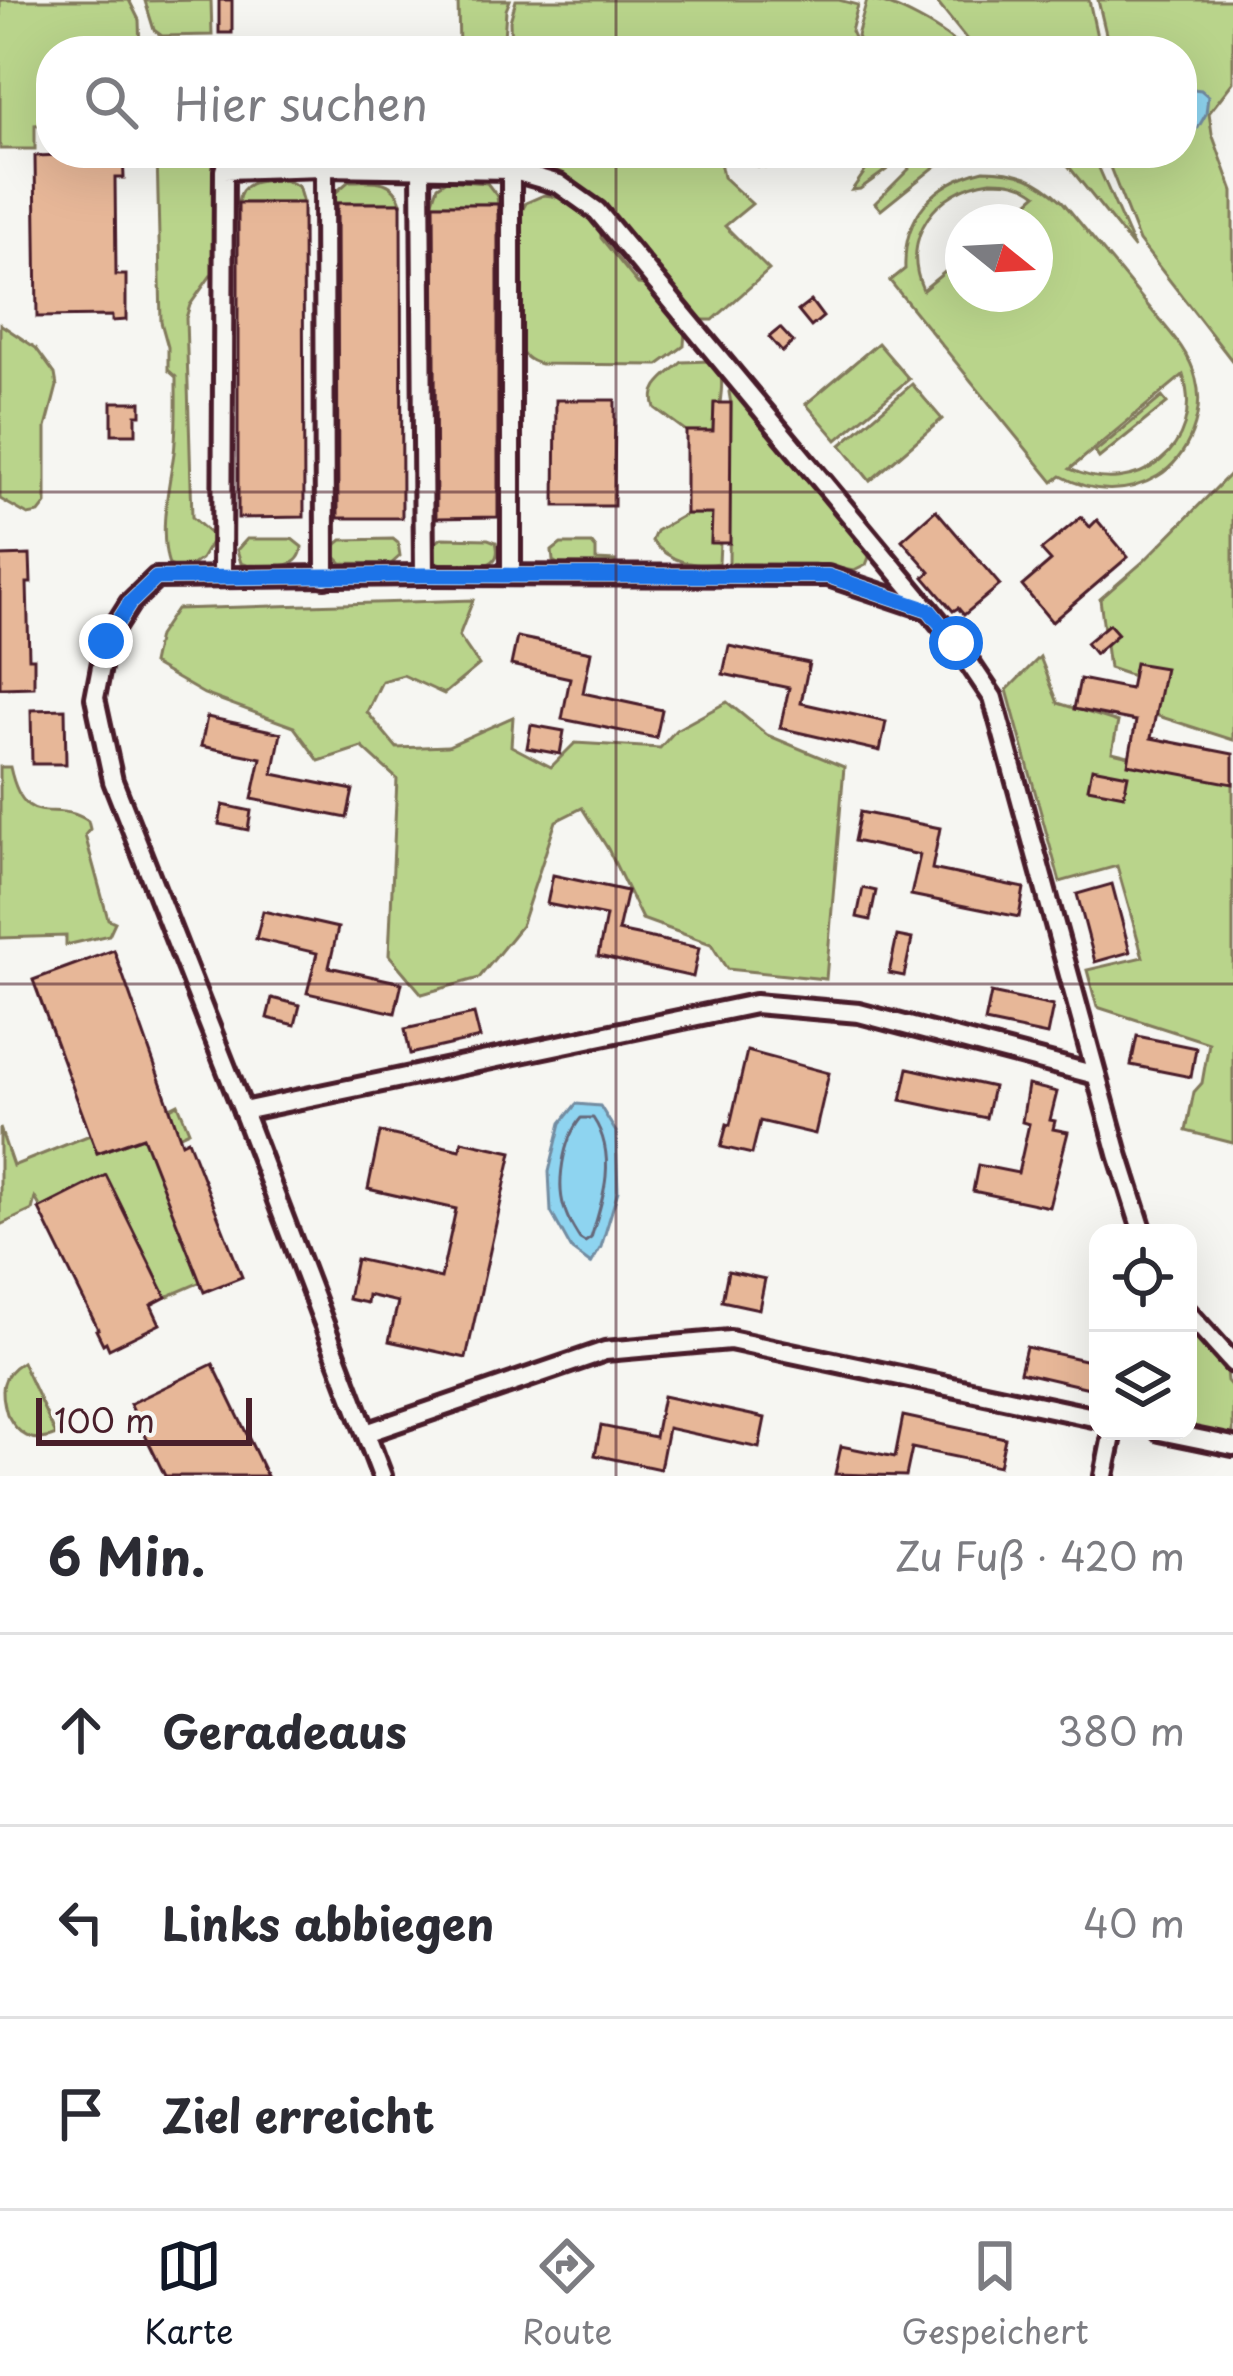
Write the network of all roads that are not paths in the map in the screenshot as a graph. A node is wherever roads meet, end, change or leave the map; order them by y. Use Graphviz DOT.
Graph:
graph roads {
  1 [pos="274,168"];
  2 [pos="324,168"];
  3 [pos="422,168"];
  4 [pos="511,170"];
  5 [pos="424,575"];
  6 [pos="512,575"];
  7 [pos="222,576"];
  8 [pos="325,577"];
  9 [pos="929,610"];
  10 [pos="1096,1075"];
  11 [pos="244,1111"];
  12 [pos="1140,1224"];
  13 [pos="1197,1323"];
  14 [pos="1233,1363"];
  15 [pos="1089,1416"];
  16 [pos="366,1432"];
  17 [pos="1197,1439"];
  18 [pos="1112,1440"];
  19 [pos="1233,1447"];
  20 [pos="382,1476"];
  21 [pos="1104,1476"];
  1 -- 7 [label="street"];
  2 -- 8 [label="street"];
  3 -- 4 [label="street"];
  3 -- 5 [label="street"];
  4 -- 6 [label="street"];
  4 -- 9 [label="street"];
  5 -- 6 [label="street"];
  5 -- 8 [label="street"];
  6 -- 9 [label="street"];
  7 -- 8 [label="street"];
  7 -- 11 [label="street"];
  9 -- 10 [label="street"];
  10 -- 11 [label="street"];
  10 -- 12 [label="street"];
  11 -- 16 [label="street"];
  13 -- 14 [label="street"];
  15 -- 16 [label="street"];
  16 -- 20 [label="street"];
  17 -- 19 [label="street"];
  18 -- 21 [label="street"];
}
